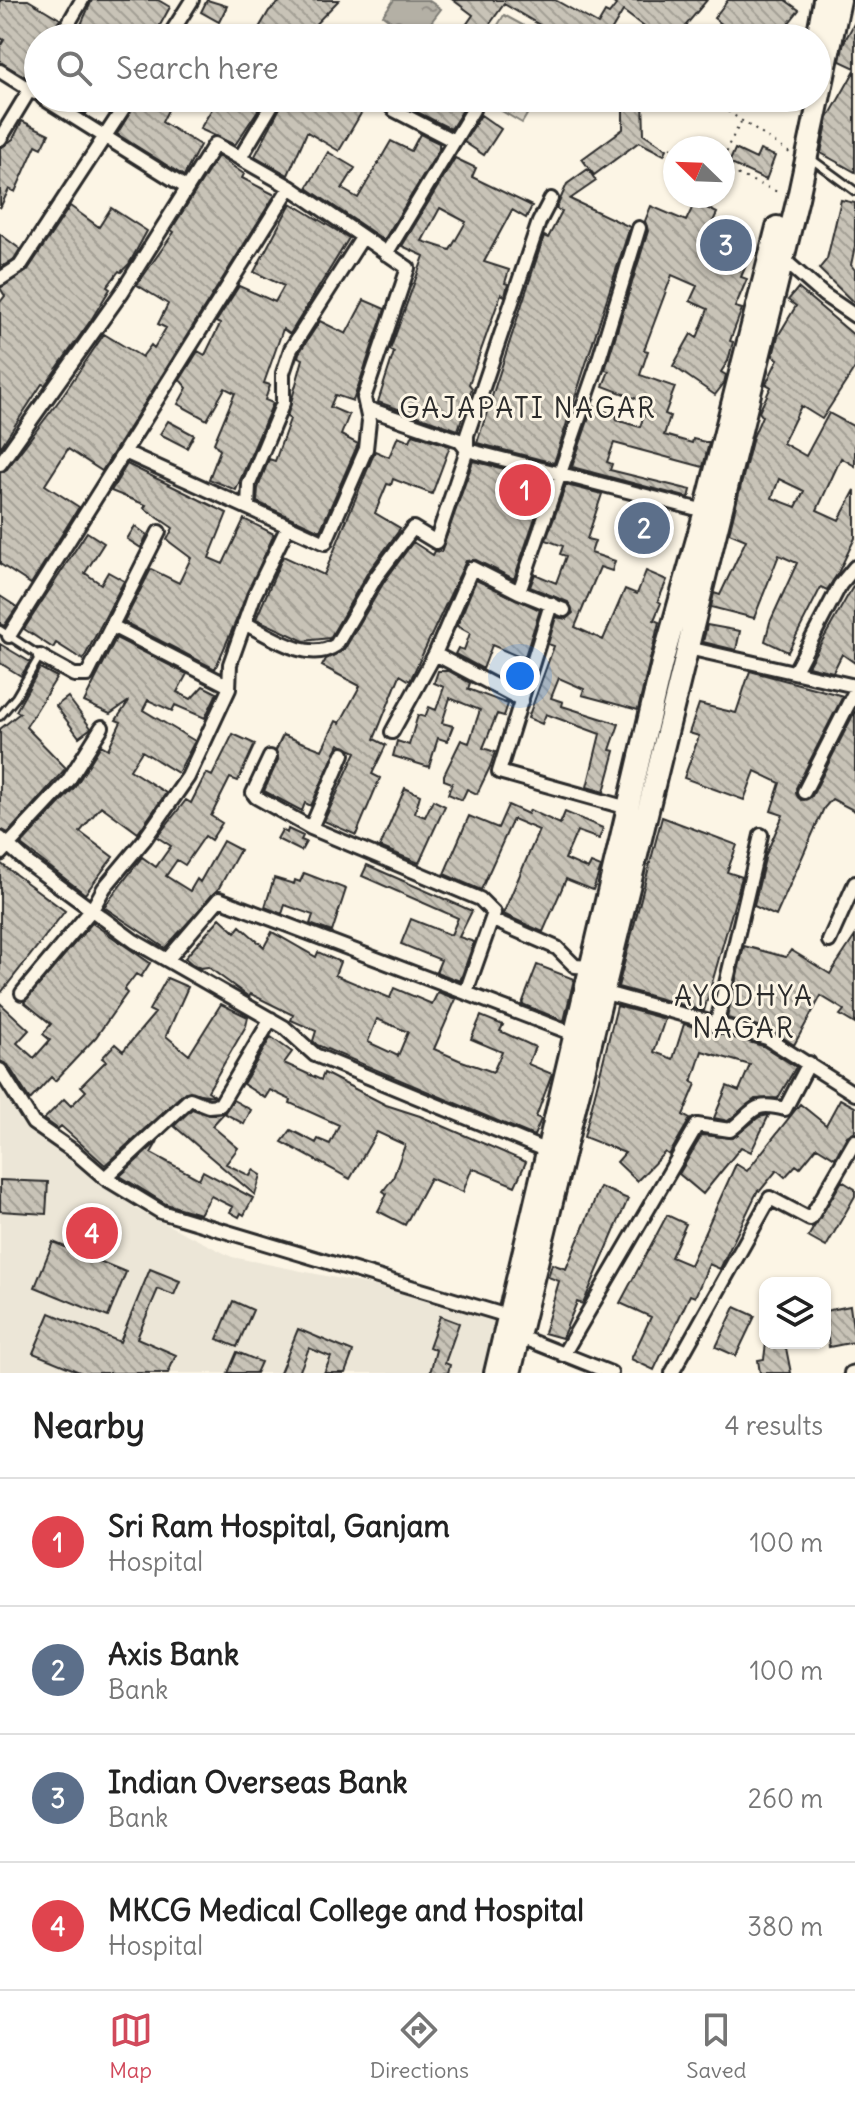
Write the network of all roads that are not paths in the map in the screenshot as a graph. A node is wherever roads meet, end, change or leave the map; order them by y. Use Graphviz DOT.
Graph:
graph roads {
  1 [pos="82,0"];
  2 [pos="192,0"];
  3 [pos="824,0"];
  4 [pos="840,0"];
  5 [pos="68,24"];
  6 [pos="177,24"];
  7 [pos="820,24"];
  8 [pos="831,36"];
  9 [pos="0,71"];
  10 [pos="24,86"];
  11 [pos="24,110"];
  12 [pos="65,112"];
  13 [pos="121,112"];
  14 [pos="268,112"];
  15 [pos="398,112"];
  16 [pos="472,112"];
  17 [pos="804,112"];
  18 [pos="812,112"];
  19 [pos="105,138"];
  20 [pos="0,139"];
  21 [pos="454,141"];
  22 [pos="801,155"];
  23 [pos="240,158"];
  24 [pos="290,187"];
  25 [pos="187,188"];
  26 [pos="855,191"];
  27 [pos="792,196"];
  28 [pos="551,199"];
  29 [pos="639,228"];
  30 [pos="362,238"];
  31 [pos="386,254"];
  32 [pos="783,259"];
  33 [pos="0,279"];
  34 [pos="855,316"];
  35 [pos="366,408"];
  36 [pos="467,450"];
  37 [pos="127,453"];
  38 [pos="0,464"];
  39 [pos="559,475"];
  40 [pos="248,508"];
  41 [pos="713,513"];
  42 [pos="288,526"];
  43 [pos="159,532"];
  44 [pos="855,567"];
  45 [pos="519,592"];
  46 [pos="551,604"];
  47 [pos="564,610"];
  48 [pos="244,623"];
  49 [pos="112,626"];
  50 [pos="4,633"];
  51 [pos="688,648"];
  52 [pos="435,654"];
  53 [pos="40,656"];
  54 [pos="795,671"];
  55 [pos="229,686"];
  56 [pos="855,689"];
  57 [pos="522,700"];
  58 [pos="0,716"];
  59 [pos="102,727"];
  60 [pos="392,732"];
  61 [pos="343,754"];
  62 [pos="270,757"];
  63 [pos="804,792"];
  64 [pos="628,808"];
  65 [pos="311,828"];
  66 [pos="761,835"];
  67 [pos="3,845"];
  68 [pos="855,883"];
  69 [pos="93,908"];
  70 [pos="493,920"];
  71 [pos="829,941"];
  72 [pos="167,960"];
  73 [pos="590,967"];
  74 [pos="466,992"];
  75 [pos="602,992"];
  76 [pos="22,993"];
  77 [pos="271,1019"];
  78 [pos="717,1022"];
  79 [pos="574,1034"];
  80 [pos="809,1063"];
  81 [pos="0,1070"];
  82 [pos="855,1094"];
  83 [pos="855,1141"];
  84 [pos="554,1153"];
  85 [pos="105,1178"];
  86 [pos="512,1328"];
  87 [pos="563,1355"];
  88 [pos="495,1373"];
  89 [pos="510,1373"];
  90 [pos="611,1373"];
  91 [pos="672,1373"];
  1 -- 5 [label="street"];
  2 -- 6 [label="street"];
  3 -- 7 [label="highway"];
  4 -- 8 [label="highway"];
  9 -- 10 [label="street"];
  11 -- 20 [label="street"];
  12 -- 19 [label="street"];
  13 -- 19 [label="street"];
  14 -- 23 [label="street"];
  15 -- 21 [label="street"];
  16 -- 21 [label="street"];
  17 -- 22 [label="highway"];
  18 -- 22 [label="highway"];
  19 -- 25 [label="street"];
  19 -- 33 [label="street"];
  21 -- 31 [label="street"];
  22 -- 26 [label="lane"];
  22 -- 27 [label="highway"];
  23 -- 24 [label="street"];
  23 -- 25 [label="street"];
  24 -- 30 [label="street"];
  24 -- 37 [label="street"];
  25 -- 38 [label="street"];
  27 -- 32 [label="highway"];
  27 -- 41 [label="highway"];
  28 -- 36 [label="street"];
  29 -- 39 [label="street"];
  30 -- 31 [label="street"];
  30 -- 40 [label="street"];
  31 -- 35 [label="street"];
  32 -- 34 [label="street"];
  32 -- 41 [label="highway"];
  35 -- 36 [label="street"];
  35 -- 42 [label="street"];
  36 -- 39 [label="street"];
  36 -- 48 [label="street"];
  37 -- 40 [label="street"];
  37 -- 50 [label="street"];
  39 -- 41 [label="street"];
  39 -- 45 [label="street"];
  40 -- 42 [label="street"];
  41 -- 51 [label="highway"];
  41 -- 64 [label="highway"];
  42 -- 48 [label="street"];
  43 -- 49 [label="street"];
  44 -- 54 [label="street"];
  45 -- 46 [label="street"];
  45 -- 52 [label="street"];
  46 -- 47 [label="street"];
  46 -- 57 [label="street"];
  48 -- 55 [label="street"];
  49 -- 53 [label="street"];
  49 -- 55 [label="street"];
  50 -- 53 [label="lane"];
  51 -- 54 [label="street"];
  51 -- 75 [label="highway"];
  52 -- 57 [label="street"];
  52 -- 60 [label="street"];
  53 -- 58 [label="lane"];
  54 -- 56 [label="street"];
  55 -- 69 [label="street"];
  56 -- 63 [label="street"];
  57 -- 64 [label="street"];
  59 -- 67 [label="street"];
  61 -- 65 [label="street"];
  62 -- 65 [label="street"];
  64 -- 73 [label="highway"];
  65 -- 70 [label="street"];
  66 -- 78 [label="street"];
  67 -- 69 [label="street"];
  68 -- 71 [label="street"];
  69 -- 72 [label="street"];
  69 -- 76 [label="street"];
  70 -- 73 [label="street"];
  70 -- 74 [label="street"];
  72 -- 74 [label="street"];
  72 -- 77 [label="street"];
  73 -- 79 [label="highway"];
  74 -- 79 [label="street"];
  75 -- 78 [label="street"];
  75 -- 84 [label="highway"];
  77 -- 84 [label="street"];
  77 -- 85 [label="street"];
  78 -- 80 [label="street"];
  79 -- 84 [label="highway"];
  80 -- 82 [label="street"];
  80 -- 87 [label="street"];
  81 -- 85 [label="street"];
  83 -- 91 [label="street"];
  84 -- 86 [label="highway"];
  85 -- 86 [label="street"];
  86 -- 87 [label="street"];
  86 -- 88 [label="highway"];
  86 -- 89 [label="highway"];
  87 -- 90 [label="street"];
}
